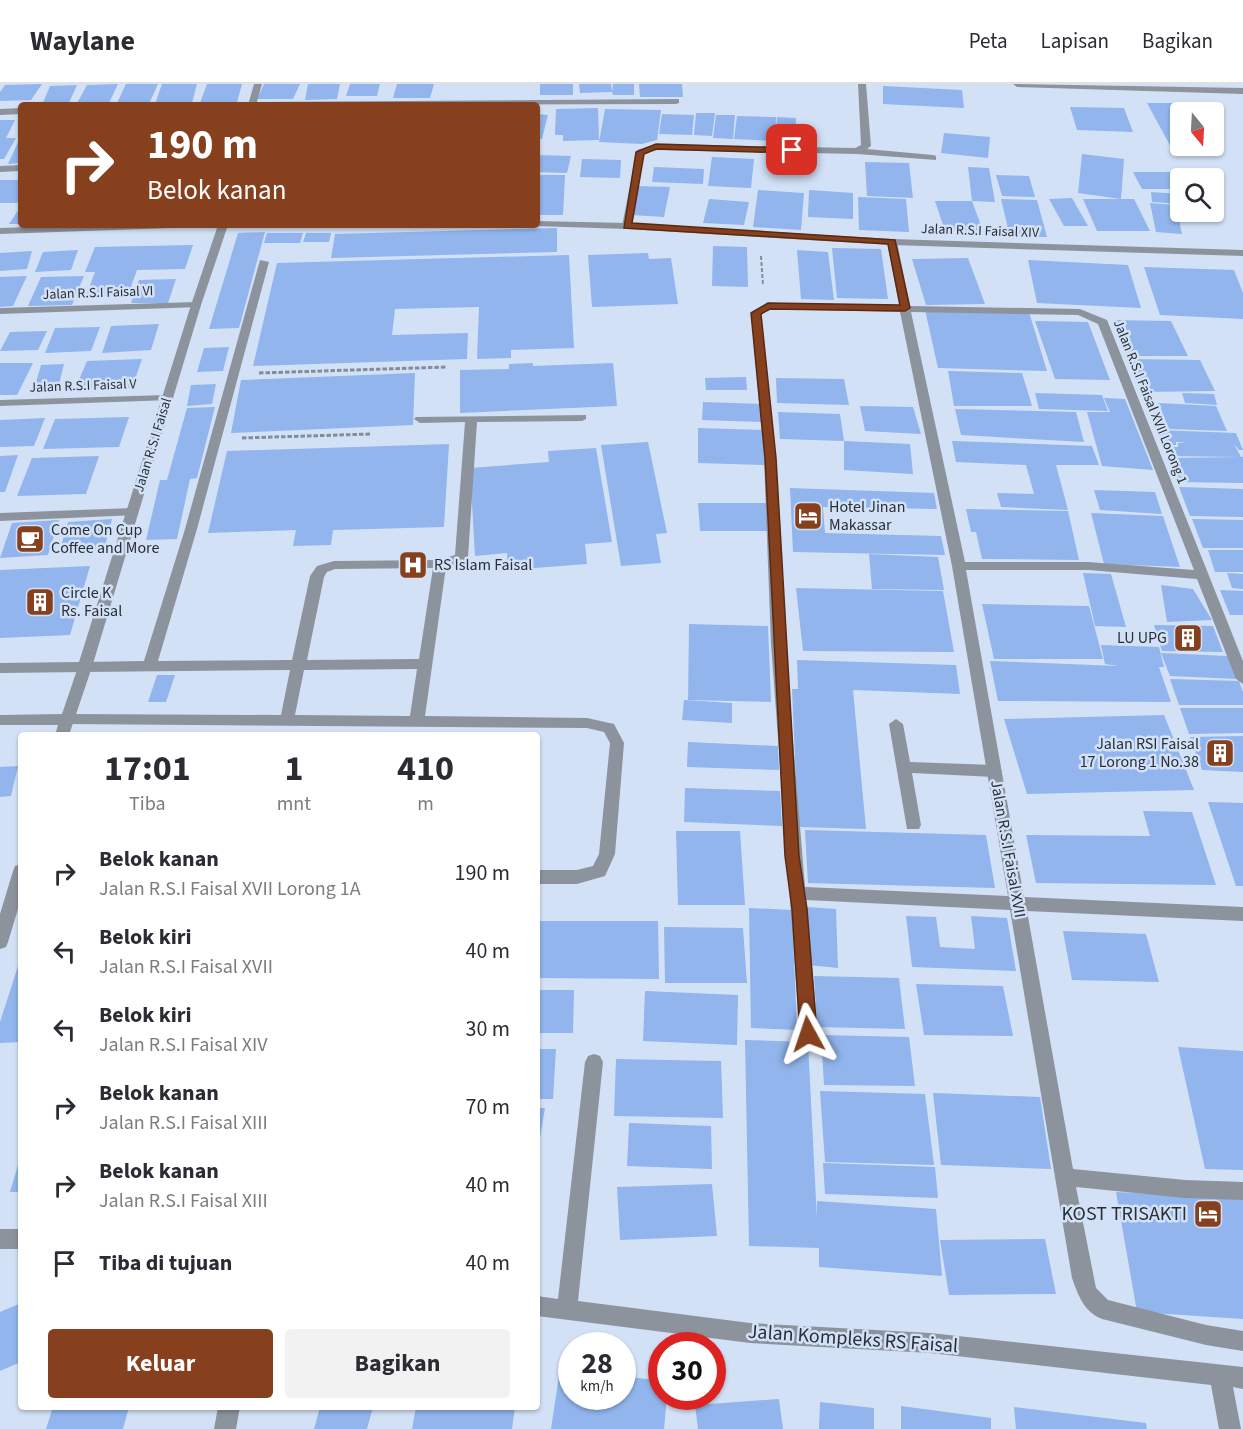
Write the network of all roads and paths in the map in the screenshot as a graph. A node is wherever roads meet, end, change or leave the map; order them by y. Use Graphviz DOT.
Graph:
graph roads {
  1 [pos="258,84"];
  2 [pos="862,84"];
  3 [pos="1017,84"];
  4 [pos="1243,91"];
  5 [pos="676,100"];
  6 [pos="253,102"];
  7 [pos="511,102"];
  8 [pos="18,111"];
  9 [pos="0,112"];
  10 [pos="857,151"];
  11 [pos="933,158"];
  12 [pos="18,168"];
  13 [pos="0,169"];
  14 [pos="540,224"];
  15 [pos="627,226"];
  16 [pos="86,228"];
  17 [pos="222,228"];
  18 [pos="0,231"];
  19 [pos="759,235"];
  20 [pos="892,242"];
  21 [pos="1243,253"];
  22 [pos="264,262"];
  23 [pos="196,304"];
  24 [pos="764,306"];
  25 [pos="905,308"];
  26 [pos="0,310"];
  27 [pos="447,367"];
  28 [pos="234,374"];
  29 [pos="167,398"];
  30 [pos="0,403"];
  31 [pos="582,417"];
  32 [pos="420,419"];
  33 [pos="471,419"];
  34 [pos="371,434"];
  35 [pos="214,438"];
  36 [pos="133,512"];
  37 [pos="0,517"];
  38 [pos="440,564"];
  39 [pos="959,566"];
  40 [pos="1202,575"];
  41 [pos="426,664"];
  42 [pos="85,667"];
  43 [pos="149,667"];
  44 [pos="299,667"];
  45 [pos="0,668"];
  46 [pos="1243,679"];
  47 [pos="67,719"];
  48 [pos="0,720"];
  49 [pos="287,720"];
  50 [pos="330,720"];
  51 [pos="417,720"];
  52 [pos="896,724"];
  53 [pos="63,732"];
  54 [pos="328,732"];
  55 [pos="903,767"];
  56 [pos="994,771"];
  57 [pos="914,825"];
  58 [pos="540,877"];
  59 [pos="18,881"];
  60 [pos="796,893"];
  61 [pos="1018,906"];
  62 [pos="1243,914"];
  63 [pos="0,942"];
  64 [pos="808,1034"];
  65 [pos="594,1062"];
  66 [pos="1064,1177"];
  67 [pos="1243,1191"];
  68 [pos="0,1239"];
  69 [pos="18,1239"];
  70 [pos="540,1306"];
  71 [pos="567,1310"];
  72 [pos="1243,1341"];
  73 [pos="1220,1375"];
  74 [pos="1243,1378"];
  75 [pos="228,1410"];
  76 [pos="225,1429"];
  77 [pos="1230,1429"];
  1 -- 6 [label="street"];
  2 -- 10 [label="street"];
  3 -- 4 [label="street"];
  5 -- 7 [label="street"];
  8 -- 9 [label="street"];
  10 -- 11 [label="street"];
  10 -- 15 [label="street"];
  12 -- 13 [label="street"];
  14 -- 15 [label="street, Jalan R.S.I Faisal XIV"];
  15 -- 19 [label="street, Jalan R.S.I Faisal XIV"];
  16 -- 18 [label="street"];
  17 -- 23 [label="street, Jalan R.S.I Faisal"];
  19 -- 20 [label="street, Jalan R.S.I Faisal XIV"];
  19 -- 24 [label="path"];
  20 -- 21 [label="street, Jalan R.S.I Faisal XIV"];
  20 -- 25 [label="street, Jalan R.S.I Faisal XVII"];
  22 -- 28 [label="street"];
  23 -- 26 [label="street, Jalan R.S.I Faisal VI"];
  23 -- 29 [label="street, Jalan R.S.I Faisal"];
  24 -- 25 [label="street, Jalan R.S.I Faisal XVII Lorong 1"];
  24 -- 60 [label="street"];
  25 -- 39 [label="street, Jalan R.S.I Faisal XVII"];
  25 -- 40 [label="street, Jalan R.S.I Faisal XVII Lorong 1"];
  27 -- 28 [label="path"];
  28 -- 35 [label="street"];
  29 -- 30 [label="street, Jalan R.S.I Faisal V"];
  29 -- 36 [label="street, Jalan R.S.I Faisal"];
  31 -- 33 [label="street"];
  32 -- 33 [label="street"];
  33 -- 38 [label="street"];
  34 -- 35 [label="path"];
  35 -- 43 [label="street"];
  36 -- 37 [label="street"];
  36 -- 42 [label="street, Jalan R.S.I Faisal"];
  38 -- 41 [label="street"];
  38 -- 44 [label="street"];
  39 -- 40 [label="street"];
  39 -- 56 [label="street, Jalan R.S.I Faisal XVII"];
  40 -- 46 [label="street, Jalan R.S.I Faisal XVII Lorong 1"];
  41 -- 44 [label="street"];
  41 -- 51 [label="street"];
  42 -- 43 [label="street"];
  42 -- 45 [label="street"];
  42 -- 47 [label="street, Jalan R.S.I Faisal"];
  43 -- 44 [label="street"];
  44 -- 49 [label="street"];
  47 -- 48 [label="street"];
  47 -- 49 [label="street"];
  47 -- 53 [label="street, Jalan R.S.I Faisal"];
  49 -- 50 [label="street"];
  50 -- 51 [label="street"];
  50 -- 54 [label="street"];
  51 -- 58 [label="street"];
  52 -- 55 [label="street"];
  55 -- 56 [label="street"];
  55 -- 57 [label="street"];
  56 -- 61 [label="street, Jalan R.S.I Faisal XVII"];
  59 -- 63 [label="street"];
  60 -- 61 [label="street"];
  60 -- 64 [label="street"];
  61 -- 62 [label="street"];
  61 -- 66 [label="street, Jalan R.S.I Faisal XVII"];
  65 -- 71 [label="street"];
  66 -- 67 [label="street"];
  66 -- 72 [label="street, Jalan R.S.I Faisal XVII"];
  68 -- 69 [label="street"];
  70 -- 71 [label="street, Jalan Kompleks RS Faisal"];
  71 -- 73 [label="street, Jalan Kompleks RS Faisal"];
  73 -- 74 [label="street, Jalan Kompleks RS Faisal"];
  73 -- 77 [label="street"];
  75 -- 76 [label="street"];
}
